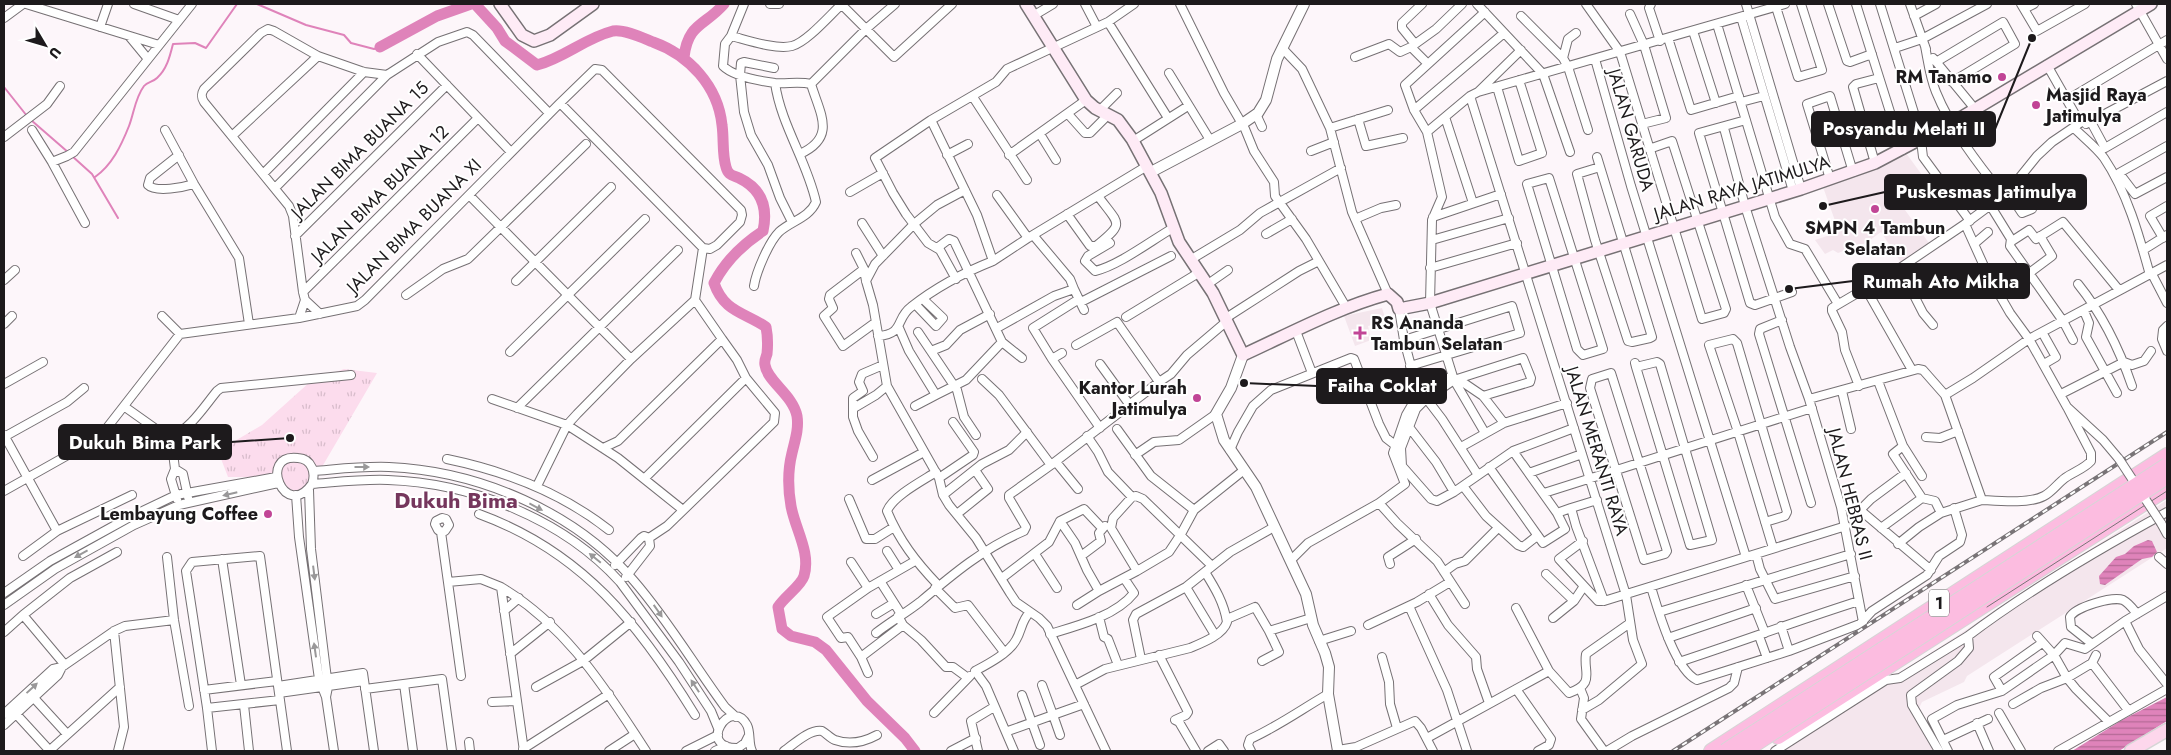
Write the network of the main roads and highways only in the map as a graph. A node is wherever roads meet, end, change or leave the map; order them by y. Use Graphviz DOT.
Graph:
graph roads {
  1 [pos="500,4"];
  2 [pos="581,4"];
  3 [pos="593,4"];
  4 [pos="1026,4"];
  5 [pos="2150,4"];
  6 [pos="2138,7"];
  7 [pos="516,26"];
  8 [pos="2167,455"];
  9 [pos="2167,465"];
  10 [pos="2167,477"];
  11 [pos="2167,489"];
  12 [pos="2167,730"];
  13 [pos="1711,751"];
  14 [pos="1725,751"];
  15 [pos="1745,751"];
  16 [pos="1757,751"];
  17 [pos="2131,751"];
  1 -- 7 [label="main road"];
  2 -- 7 [label="main road"];
  3 -- 7 [label="main road"];
  4 -- 6 [label="main road, JALAN RAYA JATIMULYA"];
  5 -- 6 [label="main road, JALAN RAYA JATIMULYA"];
  8 -- 13 [label="highway, 1"];
  9 -- 14 [label="highway, 1, bridge"];
  10 -- 15 [label="highway, 1, bridge"];
  11 -- 16 [label="highway, 1"];
  12 -- 17 [label="main road"];
}
